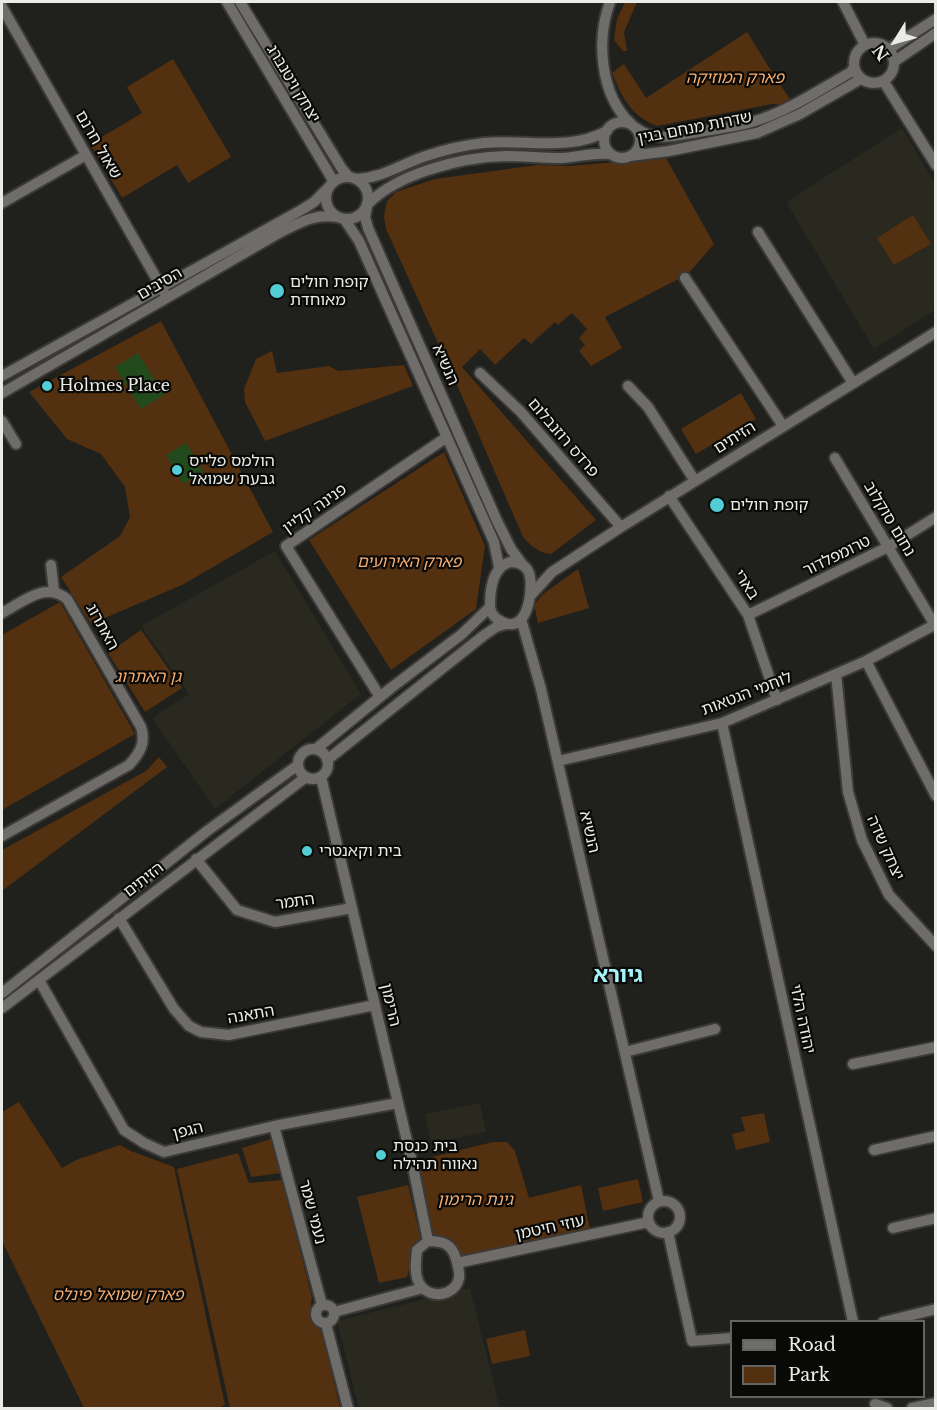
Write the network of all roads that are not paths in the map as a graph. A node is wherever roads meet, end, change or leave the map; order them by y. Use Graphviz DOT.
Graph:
graph roads {
  1 [pos="227,2"];
  2 [pos="240,2"];
  3 [pos="610,2"];
  4 [pos="843,2"];
  5 [pos="2,7"];
  6 [pos="936,19"];
  7 [pos="936,33"];
  8 [pos="865,45"];
  9 [pos="889,49"];
  10 [pos="895,61"];
  11 [pos="854,67"];
  12 [pos="861,79"];
  13 [pos="884,82"];
  14 [pos="610,91"];
  15 [pos="633,126"];
  16 [pos="609,129"];
  17 [pos="611,154"];
  18 [pos="86,155"];
  19 [pos="630,156"];
  20 [pos="936,165"];
  21 [pos="353,178"];
  22 [pos="331,184"];
  23 [pos="2,203"];
  24 [pos="367,206"];
  25 [pos="341,219"];
  26 [pos="758,232"];
  27 [pos="685,278"];
  28 [pos="161,286"];
  29 [pos="168,297"];
  30 [pos="936,332"];
  31 [pos="480,373"];
  32 [pos="2,376"];
  33 [pos="853,383"];
  34 [pos="628,386"];
  35 [pos="2,393"];
  36 [pos="2,421"];
  37 [pos="783,426"];
  38 [pos="447,437"];
  39 [pos="16,444"];
  40 [pos="835,458"];
  41 [pos="695,481"];
  42 [pos="669,496"];
  43 [pos="936,517"];
  44 [pos="621,526"];
  45 [pos="888,547"];
  46 [pos="522,564"];
  47 [pos="51,565"];
  48 [pos="499,567"];
  49 [pos="552,572"];
  50 [pos="531,574"];
  51 [pos="54,591"];
  52 [pos="530,596"];
  53 [pos="490,608"];
  54 [pos="2,613"];
  55 [pos="747,615"];
  56 [pos="521,619"];
  57 [pos="506,624"];
  58 [pos="935,625"];
  59 [pos="866,661"];
  60 [pos="836,674"];
  61 [pos="380,697"];
  62 [pos="777,700"];
  63 [pos="722,723"];
  64 [pos="316,749"];
  65 [pos="327,760"];
  66 [pos="558,761"];
  67 [pos="298,765"];
  68 [pos="306,777"];
  69 [pos="321,777"];
  70 [pos="936,796"];
  71 [pos="2,836"];
  72 [pos="196,859"];
  73 [pos="352,908"];
  74 [pos="119,918"];
  75 [pos="936,946"];
  76 [pos="39,980"];
  77 [pos="2,993"];
  78 [pos="375,1005"];
  79 [pos="2,1008"];
  80 [pos="715,1029"];
  81 [pos="936,1047"];
  82 [pos="625,1052"];
  83 [pos="853,1064"];
  84 [pos="398,1103"];
  85 [pos="274,1126"];
  86 [pos="936,1136"];
  87 [pos="874,1150"];
  88 [pos="659,1201"];
  89 [pos="936,1218"];
  90 [pos="649,1222"];
  91 [pos="893,1228"];
  92 [pos="668,1232"];
  93 [pos="428,1241"];
  94 [pos="457,1263"];
  95 [pos="423,1288"];
  96 [pos="322,1305"];
  97 [pos="936,1309"];
  98 [pos="334,1312"];
  99 [pos="853,1320"];
  100 [pos="891,1320"];
  101 [pos="326,1324"];
  102 [pos="730,1338"];
  103 [pos="875,1403"];
  104 [pos="936,1403"];
  105 [pos="348,1408"];
  106 [pos="887,1408"];
  107 [pos="912,1408"];
  1 -- 22 [label="street, יצחק ויטנברג"];
  2 -- 21 [label="street"];
  3 -- 14 [label="street"];
  4 -- 8 [label="street"];
  5 -- 18 [label="street, שאול חרנם"];
  6 -- 9 [label="street"];
  7 -- 10 [label="street"];
  8 -- 9 [label="street"];
  8 -- 11 [label="street"];
  9 -- 10 [label="street"];
  10 -- 13 [label="street"];
  11 -- 12 [label="street"];
  11 -- 15 [label="street, שדרות מנחם בגין"];
  12 -- 13 [label="street"];
  12 -- 19 [label="street, שדרות מנחם בגין"];
  13 -- 20 [label="street"];
  14 -- 15 [label="street"];
  14 -- 16 [label="street"];
  15 -- 16 [label="street"];
  15 -- 19 [label="street"];
  16 -- 17 [label="street"];
  16 -- 21 [label="street"];
  17 -- 19 [label="street"];
  17 -- 24 [label="street"];
  18 -- 23 [label="street"];
  18 -- 28 [label="street, שאול חרנם"];
  21 -- 22 [label="street"];
  21 -- 24 [label="street"];
  22 -- 25 [label="street"];
  22 -- 28 [label="street, הסיבים"];
  24 -- 25 [label="street"];
  24 -- 46 [label="street, הנשיא"];
  25 -- 29 [label="street, הסיבים"];
  25 -- 38 [label="street, הנשיא"];
  26 -- 33 [label="street"];
  27 -- 37 [label="street"];
  28 -- 29 [label="street, שאול חרנם"];
  28 -- 32 [label="street, הסיבים"];
  29 -- 35 [label="street, הסיבים"];
  30 -- 33 [label="street, הזיתים"];
  31 -- 44 [label="street, פרדס רוזנבלום"];
  33 -- 37 [label="street, הזיתים"];
  34 -- 41 [label="street"];
  36 -- 39 [label="street"];
  37 -- 41 [label="street, הזיתים"];
  38 -- 48 [label="street, הנשיא"];
  38 -- 61 [label="street, פנינה קליין"];
  40 -- 45 [label="street, נחום סוקלוב"];
  41 -- 42 [label="street, הזיתים"];
  42 -- 44 [label="street, הזיתים"];
  42 -- 55 [label="street, בארי"];
  43 -- 45 [label="street, טרומפלדור"];
  44 -- 49 [label="street, הזיתים"];
  45 -- 55 [label="street, טרומפלדור"];
  45 -- 58 [label="street, נחום סוקלוב"];
  46 -- 48 [label="street"];
  46 -- 50 [label="street"];
  47 -- 51 [label="street"];
  48 -- 53 [label="street"];
  49 -- 50 [label="street, הזיתים"];
  49 -- 52 [label="street, הזיתים"];
  50 -- 52 [label="street"];
  51 -- 54 [label="street"];
  51 -- 71 [label="street, האתרוג"];
  52 -- 56 [label="street"];
  53 -- 57 [label="street"];
  53 -- 61 [label="street"];
  55 -- 62 [label="street, בארי"];
  56 -- 57 [label="street"];
  56 -- 66 [label="street, הנשיא"];
  57 -- 65 [label="street"];
  58 -- 59 [label="street, לוחמי הגטאות"];
  59 -- 60 [label="street, לוחמי הגטאות"];
  59 -- 70 [label="street"];
  60 -- 62 [label="street, לוחמי הגטאות"];
  60 -- 75 [label="street, יצחק שדה"];
  61 -- 64 [label="street"];
  62 -- 63 [label="street, לוחמי הגטאות"];
  63 -- 66 [label="street, לוחמי הגטאות"];
  63 -- 99 [label="street, יהודה הלוי"];
  64 -- 65 [label="street"];
  64 -- 67 [label="street"];
  65 -- 69 [label="street"];
  66 -- 82 [label="street, הנשיא"];
  67 -- 68 [label="street"];
  67 -- 77 [label="street, הזיתים"];
  68 -- 69 [label="street"];
  68 -- 72 [label="street, הזיתים"];
  69 -- 73 [label="street, הרימון"];
  72 -- 73 [label="street, התמר"];
  72 -- 74 [label="street, הזיתים"];
  73 -- 78 [label="street, הרימון"];
  74 -- 76 [label="street, הזיתים"];
  74 -- 78 [label="street, התאנה"];
  76 -- 79 [label="street, הזיתים"];
  76 -- 85 [label="street, הגפן"];
  78 -- 84 [label="street, הרימון"];
  80 -- 82 [label="street"];
  81 -- 83 [label="street"];
  82 -- 88 [label="street, הנשיא"];
  84 -- 85 [label="street, הגפן"];
  84 -- 93 [label="street, הרימון"];
  85 -- 96 [label="street, נעמי שמר"];
  86 -- 87 [label="street"];
  88 -- 90 [label="street"];
  88 -- 92 [label="street"];
  89 -- 91 [label="street"];
  90 -- 92 [label="street"];
  90 -- 94 [label="street, עוזי חיטמן"];
  92 -- 102 [label="street"];
  93 -- 94 [label="street"];
  93 -- 95 [label="street"];
  94 -- 95 [label="street"];
  95 -- 98 [label="street"];
  96 -- 98 [label="street"];
  96 -- 101 [label="street"];
  97 -- 100 [label="street"];
  98 -- 101 [label="street"];
  101 -- 105 [label="street"];
  103 -- 106 [label="street"];
  104 -- 107 [label="street"];
}
